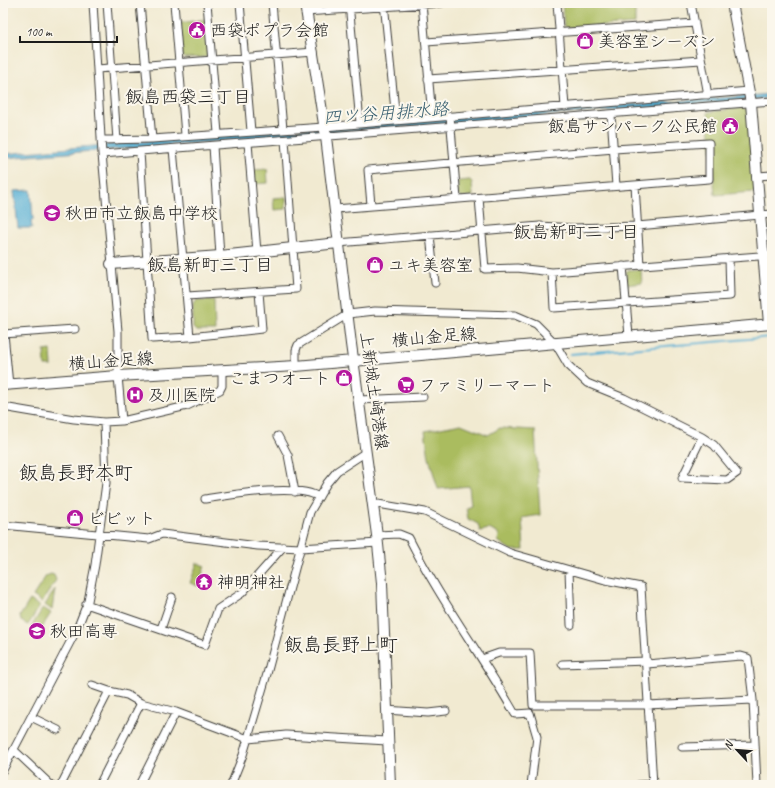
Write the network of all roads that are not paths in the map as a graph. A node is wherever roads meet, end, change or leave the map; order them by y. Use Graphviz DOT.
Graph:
graph roads {
  1 [pos="93,3"];
  2 [pos="106,3"];
  3 [pos="140,3"];
  4 [pos="174,3"];
  5 [pos="207,3"];
  6 [pos="240,3"];
  7 [pos="272,3"];
  8 [pos="442,3"];
  9 [pos="557,3"];
  10 [pos="691,3"];
  11 [pos="732,3"];
  12 [pos="422,4"];
  13 [pos="385,5"];
  14 [pos="349,6"];
  15 [pos="305,8"];
  16 [pos="694,22"];
  17 [pos="559,32"];
  18 [pos="426,42"];
  19 [pos="314,52"];
  20 [pos="276,55"];
  21 [pos="244,58"];
  22 [pos="701,60"];
  23 [pos="213,61"];
  24 [pos="178,63"];
  25 [pos="146,65"];
  26 [pos="112,68"];
  27 [pos="97,69"];
  28 [pos="562,69"];
  29 [pos="428,79"];
  30 [pos="708,95"];
  31 [pos="750,98"];
  32 [pos="772,101"];
  33 [pos="565,107"];
  34 [pos="612,115"];
  35 [pos="450,116"];
  36 [pos="432,117"];
  37 [pos="396,120"];
  38 [pos="360,123"];
  39 [pos="451,126"];
  40 [pos="283,129"];
  41 [pos="251,131"];
  42 [pos="325,131"];
  43 [pos="218,133"];
  44 [pos="185,135"];
  45 [pos="152,139"];
  46 [pos="117,140"];
  47 [pos="285,140"];
  48 [pos="248,143"];
  49 [pos="213,146"];
  50 [pos="101,147"];
  51 [pos="173,149"];
  52 [pos="614,149"];
  53 [pos="140,152"];
  54 [pos="454,162"];
  55 [pos="772,175"];
  56 [pos="757,176"];
  57 [pos="616,186"];
  58 [pos="635,186"];
  59 [pos="479,198"];
  60 [pos="457,199"];
  61 [pos="371,205"];
  62 [pos="334,209"];
  63 [pos="772,214"];
  64 [pos="760,215"];
  65 [pos="637,226"];
  66 [pos="481,232"];
  67 [pos="430,235"];
  68 [pos="338,243"];
  69 [pos="294,247"];
  70 [pos="257,252"];
  71 [pos="768,255"];
  72 [pos="220,256"];
  73 [pos="183,258"];
  74 [pos="729,258"];
  75 [pos="147,261"];
  76 [pos="111,264"];
  77 [pos="640,265"];
  78 [pos="623,266"];
  79 [pos="552,272"];
  80 [pos="434,284"];
  81 [pos="259,292"];
  82 [pos="187,296"];
  83 [pos="626,303"];
  84 [pos="348,314"];
  85 [pos="771,324"];
  86 [pos="75,329"];
  87 [pos="4,334"];
  88 [pos="629,336"];
  89 [pos="190,337"];
  90 [pos="555,343"];
  91 [pos="353,360"];
  92 [pos="296,366"];
  93 [pos="222,370"];
  94 [pos="118,376"];
  95 [pos="6,385"];
  96 [pos="423,397"];
  97 [pos="359,400"];
  98 [pos="3,408"];
  99 [pos="122,421"];
  100 [pos="104,422"];
  101 [pos="278,436"];
  102 [pos="702,437"];
  103 [pos="366,452"];
  104 [pos="295,492"];
  105 [pos="319,497"];
  106 [pos="205,499"];
  107 [pos="372,503"];
  108 [pos="3,525"];
  109 [pos="99,535"];
  110 [pos="378,539"];
  111 [pos="283,547"];
  112 [pos="301,548"];
  113 [pos="569,570"];
  114 [pos="172,598"];
  115 [pos="86,604"];
  116 [pos="571,625"];
  117 [pos="161,629"];
  118 [pos="482,659"];
  119 [pos="647,662"];
  120 [pos="562,664"];
  121 [pos="92,685"];
  122 [pos="109,690"];
  123 [pos="753,700"];
  124 [pos="141,703"];
  125 [pos="647,705"];
  126 [pos="386,710"];
  127 [pos="446,711"];
  128 [pos="176,712"];
  129 [pos="32,717"];
  130 [pos="58,730"];
  131 [pos="248,739"];
  132 [pos="387,741"];
  133 [pos="755,745"];
  134 [pos="682,747"];
  135 [pos="14,750"];
  136 [pos="3,770"];
  137 [pos="653,784"];
  138 [pos="51,785"];
  139 [pos="61,785"];
  140 [pos="99,785"];
  141 [pos="139,785"];
  142 [pos="231,785"];
  143 [pos="390,785"];
  144 [pos="531,785"];
  145 [pos="638,785"];
  146 [pos="757,785"];
  1 -- 27 [label="street"];
  2 -- 26 [label="street"];
  3 -- 25 [label="street"];
  4 -- 24 [label="street"];
  5 -- 23 [label="street"];
  6 -- 21 [label="street"];
  7 -- 20 [label="street"];
  8 -- 12 [label="street"];
  9 -- 17 [label="street"];
  10 -- 16 [label="street"];
  11 -- 31 [label="street"];
  12 -- 13 [label="street"];
  12 -- 18 [label="street"];
  13 -- 14 [label="street"];
  13 -- 37 [label="street"];
  14 -- 15 [label="street"];
  14 -- 38 [label="street"];
  15 -- 19 [label="street, 上新城土崎港線"];
  16 -- 17 [label="street"];
  16 -- 22 [label="street"];
  17 -- 18 [label="street"];
  17 -- 28 [label="street"];
  18 -- 29 [label="street"];
  19 -- 20 [label="street"];
  19 -- 42 [label="street, 上新城土崎港線"];
  20 -- 21 [label="street"];
  20 -- 40 [label="street"];
  21 -- 23 [label="street"];
  21 -- 41 [label="street"];
  22 -- 28 [label="street"];
  22 -- 30 [label="street"];
  23 -- 24 [label="street"];
  23 -- 43 [label="street"];
  24 -- 25 [label="street"];
  24 -- 44 [label="street"];
  25 -- 26 [label="street"];
  25 -- 45 [label="street"];
  26 -- 27 [label="street"];
  26 -- 46 [label="street"];
  27 -- 50 [label="street"];
  28 -- 29 [label="street"];
  28 -- 33 [label="street"];
  29 -- 36 [label="street"];
  30 -- 31 [label="street"];
  30 -- 33 [label="street"];
  31 -- 32 [label="street"];
  31 -- 34 [label="street"];
  31 -- 56 [label="street"];
  33 -- 35 [label="street"];
  34 -- 39 [label="street"];
  34 -- 52 [label="street"];
  35 -- 36 [label="street"];
  35 -- 39 [label="street"];
  36 -- 37 [label="street"];
  37 -- 38 [label="street"];
  38 -- 42 [label="street"];
  39 -- 42 [label="street"];
  39 -- 54 [label="street"];
  40 -- 41 [label="street"];
  40 -- 42 [label="street"];
  41 -- 43 [label="street"];
  42 -- 47 [label="street"];
  42 -- 62 [label="street, 上新城土崎港線"];
  43 -- 44 [label="street"];
  44 -- 45 [label="street"];
  45 -- 46 [label="street"];
  46 -- 50 [label="street"];
  47 -- 48 [label="street"];
  47 -- 69 [label="street"];
  48 -- 49 [label="street"];
  48 -- 70 [label="street"];
  49 -- 51 [label="street"];
  49 -- 72 [label="street"];
  50 -- 53 [label="street"];
  50 -- 76 [label="street"];
  51 -- 53 [label="street"];
  51 -- 73 [label="street"];
  52 -- 54 [label="street"];
  52 -- 57 [label="street"];
  52 -- 58 [label="street"];
  53 -- 75 [label="street"];
  54 -- 60 [label="street"];
  54 -- 61 [label="street"];
  55 -- 56 [label="street"];
  56 -- 64 [label="street"];
  57 -- 58 [label="street"];
  57 -- 59 [label="street"];
  58 -- 65 [label="street"];
  59 -- 60 [label="street"];
  59 -- 66 [label="street"];
  60 -- 61 [label="street"];
  61 -- 62 [label="street"];
  62 -- 68 [label="street, 上新城土崎港線"];
  63 -- 64 [label="street"];
  64 -- 65 [label="street"];
  64 -- 71 [label="street"];
  65 -- 66 [label="street"];
  65 -- 77 [label="street"];
  66 -- 67 [label="street"];
  66 -- 79 [label="street"];
  67 -- 68 [label="street"];
  67 -- 80 [label="street"];
  68 -- 69 [label="street"];
  68 -- 84 [label="street, 上新城土崎港線"];
  69 -- 70 [label="street"];
  69 -- 81 [label="street"];
  70 -- 72 [label="street"];
  71 -- 74 [label="street"];
  71 -- 85 [label="street"];
  72 -- 73 [label="street"];
  73 -- 75 [label="street"];
  73 -- 82 [label="street"];
  74 -- 77 [label="street"];
  74 -- 83 [label="street"];
  75 -- 76 [label="street"];
  75 -- 89 [label="street"];
  76 -- 94 [label="street"];
  77 -- 78 [label="street"];
  78 -- 79 [label="street"];
  78 -- 83 [label="street"];
  79 -- 83 [label="street"];
  81 -- 82 [label="street"];
  81 -- 89 [label="street"];
  82 -- 89 [label="street"];
  83 -- 88 [label="street"];
  84 -- 90 [label="street"];
  84 -- 91 [label="street, 上新城土崎港線"];
  84 -- 92 [label="street"];
  85 -- 88 [label="street, 横山金足線"];
  86 -- 87 [label="street"];
  87 -- 95 [label="street"];
  88 -- 90 [label="street, 横山金足線"];
  90 -- 91 [label="street, 横山金足線"];
  90 -- 102 [label="street"];
  91 -- 92 [label="street, 横山金足線"];
  91 -- 97 [label="street, 上新城土崎港線"];
  92 -- 93 [label="street, 横山金足線"];
  93 -- 94 [label="street, 横山金足線"];
  93 -- 99 [label="street"];
  94 -- 95 [label="street, 横山金足線"];
  94 -- 99 [label="street"];
  96 -- 97 [label="street"];
  97 -- 103 [label="street, 上新城土崎港線"];
  98 -- 100 [label="street"];
  99 -- 100 [label="street"];
  100 -- 109 [label="street"];
  101 -- 104 [label="street"];
  102 -- 102 [label="street"];
  103 -- 105 [label="street"];
  103 -- 107 [label="street, 上新城土崎港線"];
  104 -- 105 [label="street"];
  104 -- 106 [label="street"];
  105 -- 112 [label="street"];
  107 -- 110 [label="street, 上新城土崎港線"];
  107 -- 113 [label="street"];
  108 -- 109 [label="street"];
  109 -- 111 [label="street"];
  109 -- 115 [label="street"];
  110 -- 112 [label="street"];
  110 -- 118 [label="street"];
  110 -- 126 [label="street, 上新城土崎港線"];
  111 -- 112 [label="street"];
  111 -- 117 [label="street"];
  112 -- 131 [label="street"];
  113 -- 116 [label="street"];
  113 -- 119 [label="street"];
  114 -- 117 [label="street"];
  115 -- 117 [label="street"];
  115 -- 129 [label="street"];
  118 -- 125 [label="street"];
  118 -- 144 [label="street"];
  119 -- 120 [label="street"];
  119 -- 123 [label="street"];
  119 -- 125 [label="street"];
  121 -- 122 [label="street"];
  122 -- 124 [label="street"];
  122 -- 139 [label="street"];
  123 -- 125 [label="street"];
  123 -- 133 [label="street"];
  124 -- 128 [label="street"];
  124 -- 140 [label="street"];
  125 -- 137 [label="street"];
  126 -- 127 [label="street"];
  126 -- 132 [label="street, 上新城土崎港線"];
  128 -- 131 [label="street"];
  128 -- 141 [label="street"];
  129 -- 130 [label="street"];
  129 -- 135 [label="street"];
  131 -- 132 [label="street"];
  131 -- 142 [label="street"];
  132 -- 143 [label="street, 上新城土崎港線"];
  133 -- 134 [label="street"];
  133 -- 146 [label="street"];
  135 -- 136 [label="street"];
  135 -- 138 [label="street"];
  137 -- 145 [label="street"];
}
